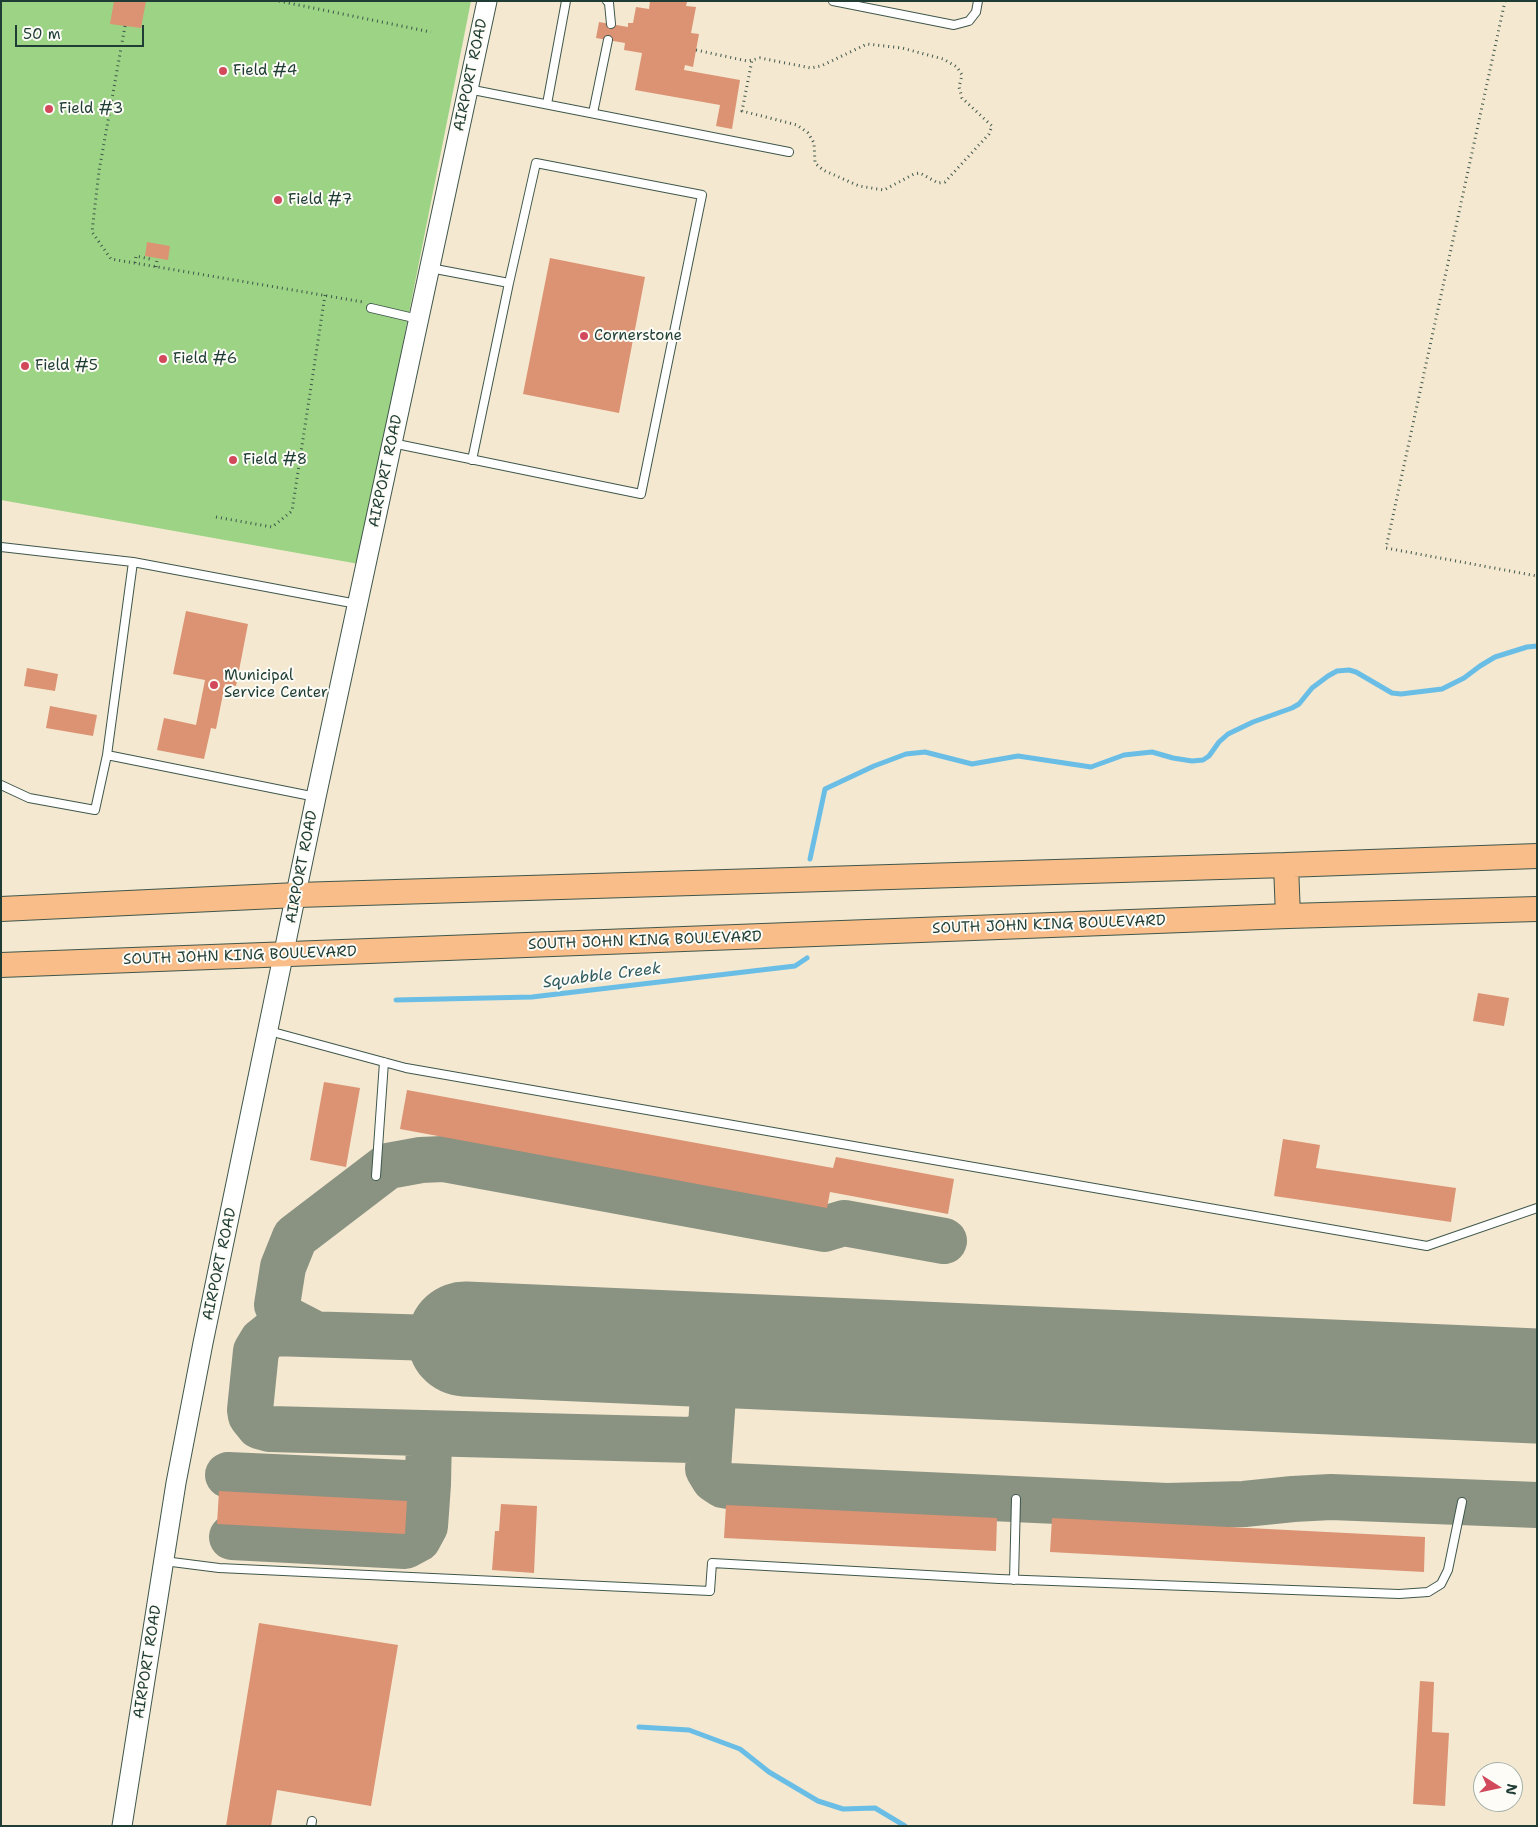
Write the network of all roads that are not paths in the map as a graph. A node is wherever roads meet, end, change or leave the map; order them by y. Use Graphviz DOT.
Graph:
graph roads {
  1 [pos="487,1"];
  2 [pos="566,1"];
  3 [pos="607,1"];
  4 [pos="835,1"];
  5 [pos="978,1"];
  6 [pos="611,24"];
  7 [pos="608,40"];
  8 [pos="468,88"];
  9 [pos="547,104"];
  10 [pos="593,113"];
  11 [pos="790,152"];
  12 [pos="430,268"];
  13 [pos="509,283"];
  14 [pos="371,308"];
  15 [pos="418,320"];
  16 [pos="392,444"];
  17 [pos="472,460"];
  18 [pos="1,547"];
  19 [pos="133,562"];
  20 [pos="358,604"];
  21 [pos="107,755"];
  22 [pos="1,785"];
  23 [pos="316,797"];
  24 [pos="1537,856"];
  25 [pos="1286,865"];
  26 [pos="297,895"];
  27 [pos="1,909"];
  28 [pos="1537,909"];
  29 [pos="1288,916"];
  30 [pos="285,954"];
  31 [pos="1,965"];
  32 [pos="269,1031"];
  33 [pos="384,1062"];
  34 [pos="376,1176"];
  35 [pos="1537,1208"];
  36 [pos="1016,1499"];
  37 [pos="1462,1502"];
  38 [pos="164,1561"];
  39 [pos="1014,1580"];
  40 [pos="122,1826"];
  1 -- 8 [label="street, AIRPORT ROAD"];
  2 -- 9 [label="lane"];
  3 -- 6 [label="lane"];
  4 -- 5 [label="lane"];
  7 -- 10 [label="lane"];
  8 -- 9 [label="lane"];
  8 -- 12 [label="street, AIRPORT ROAD"];
  9 -- 10 [label="lane"];
  10 -- 11 [label="lane"];
  12 -- 13 [label="lane"];
  12 -- 15 [label="street, AIRPORT ROAD"];
  13 -- 17 [label="lane"];
  13 -- 17 [label="lane"];
  14 -- 15 [label="lane"];
  15 -- 16 [label="street, AIRPORT ROAD"];
  16 -- 17 [label="lane"];
  16 -- 20 [label="street, AIRPORT ROAD"];
  18 -- 19 [label="lane"];
  19 -- 20 [label="lane"];
  19 -- 21 [label="lane"];
  20 -- 23 [label="street, AIRPORT ROAD"];
  21 -- 22 [label="lane"];
  21 -- 23 [label="lane"];
  23 -- 26 [label="street, AIRPORT ROAD"];
  24 -- 25 [label="main road"];
  25 -- 26 [label="main road"];
  25 -- 29 [label="main road"];
  26 -- 27 [label="main road"];
  26 -- 30 [label="street, AIRPORT ROAD"];
  28 -- 29 [label="main road, SOUTH JOHN KING BOULEVARD"];
  29 -- 30 [label="main road, SOUTH JOHN KING BOULEVARD"];
  30 -- 31 [label="main road, SOUTH JOHN KING BOULEVARD"];
  30 -- 32 [label="street, AIRPORT ROAD"];
  32 -- 33 [label="lane"];
  32 -- 38 [label="street, AIRPORT ROAD"];
  33 -- 34 [label="lane"];
  33 -- 35 [label="lane"];
  36 -- 39 [label="lane"];
  37 -- 39 [label="lane"];
  38 -- 39 [label="lane"];
  38 -- 40 [label="street, AIRPORT ROAD"];
}
